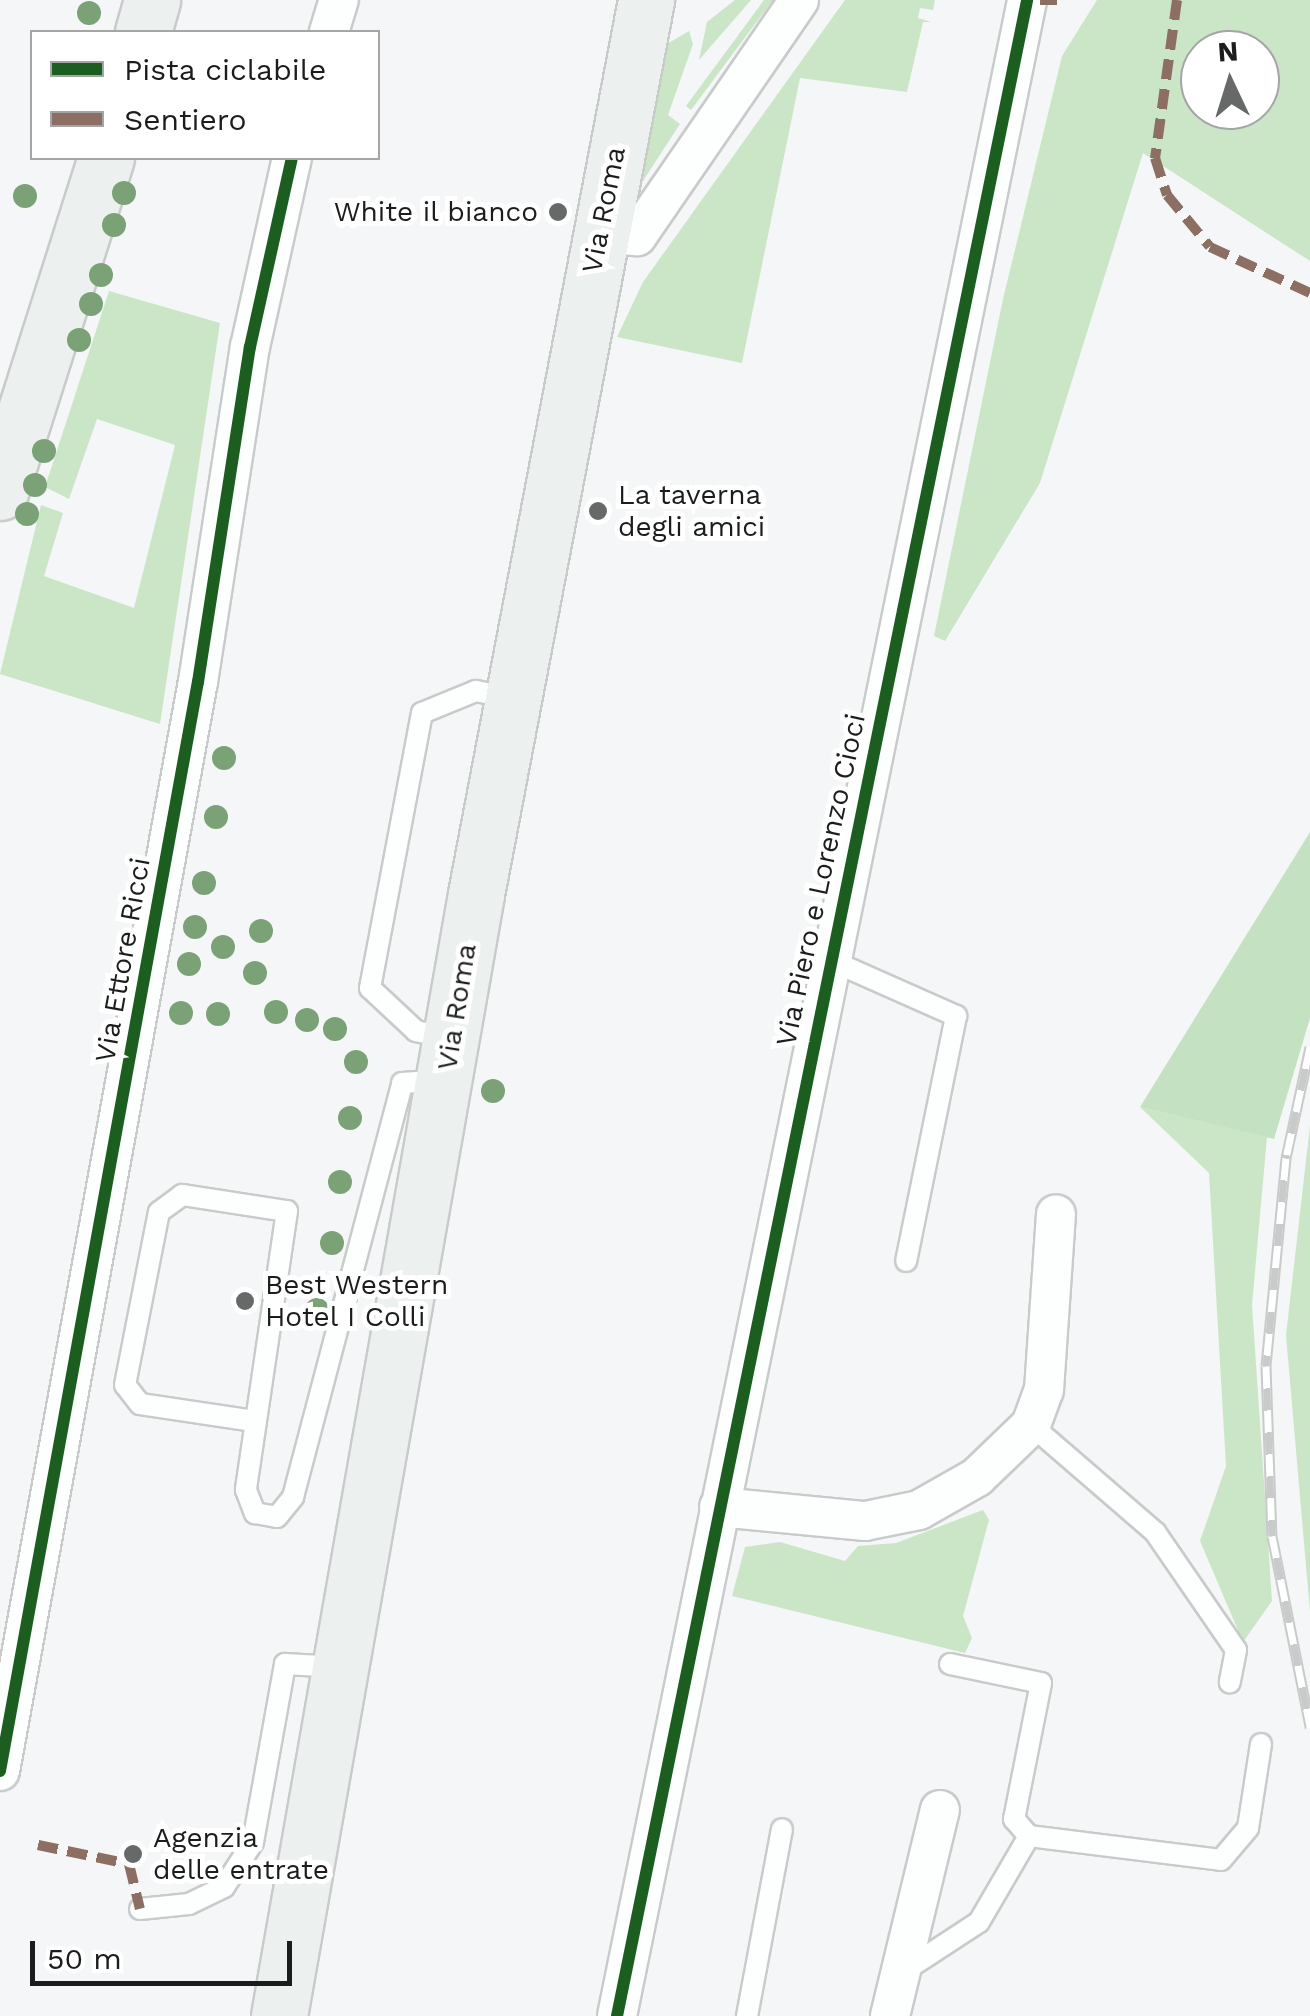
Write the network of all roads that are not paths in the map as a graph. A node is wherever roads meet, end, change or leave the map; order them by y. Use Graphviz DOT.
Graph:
graph roads {
  1 [pos="152,0"];
  2 [pos="339,0"];
  3 [pos="646,0"];
  4 [pos="799,0"];
  5 [pos="1026,0"];
  6 [pos="144,30"];
  7 [pos="330,30"];
  8 [pos="105,160"];
  9 [pos="292,160"];
  10 [pos="599,233"];
  11 [pos="0,492"];
  12 [pos="512,698"];
  13 [pos="832,961"];
  14 [pos="448,1059"];
  15 [pos="1056,1214"];
  16 [pos="906,1261"];
  17 [pos="254,1421"];
  18 [pos="1030,1425"];
  19 [pos="719,1507"];
  20 [pos="950,1664"];
  21 [pos="341,1667"];
  22 [pos="1230,1682"];
  23 [pos="1261,1744"];
  24 [pos="0,1771"];
  25 [pos="940,1810"];
  26 [pos="782,1829"];
  27 [pos="1029,1836"];
  28 [pos="140,1909"];
  29 [pos="900,1974"];
  30 [pos="279,2016"];
  31 [pos="617,2016"];
  32 [pos="747,2016"];
  33 [pos="890,2016"];
  1 -- 6 [label="main road"];
  2 -- 7 [label="street"];
  3 -- 10 [label="main road, Via Roma"];
  4 -- 10 [label="street"];
  5 -- 13 [label="street, Via Piero e Lorenzo Cioci"];
  8 -- 11 [label="main road"];
  9 -- 24 [label="street, Via Ettore Ricci"];
  10 -- 12 [label="main road, Via Roma"];
  12 -- 14 [label="main road, Via Roma"];
  12 -- 14 [label="lane"];
  13 -- 16 [label="lane"];
  13 -- 19 [label="street, Via Piero e Lorenzo Cioci"];
  14 -- 17 [label="lane"];
  14 -- 21 [label="main road, Via Roma"];
  15 -- 18 [label="street"];
  17 -- 17 [label="lane"];
  18 -- 19 [label="street"];
  18 -- 22 [label="lane"];
  19 -- 31 [label="street, Via Piero e Lorenzo Cioci"];
  20 -- 27 [label="lane"];
  21 -- 28 [label="lane"];
  21 -- 30 [label="main road, Via Roma"];
  23 -- 27 [label="lane"];
  25 -- 29 [label="street"];
  26 -- 32 [label="lane"];
  27 -- 29 [label="lane"];
  29 -- 33 [label="street"];
}
